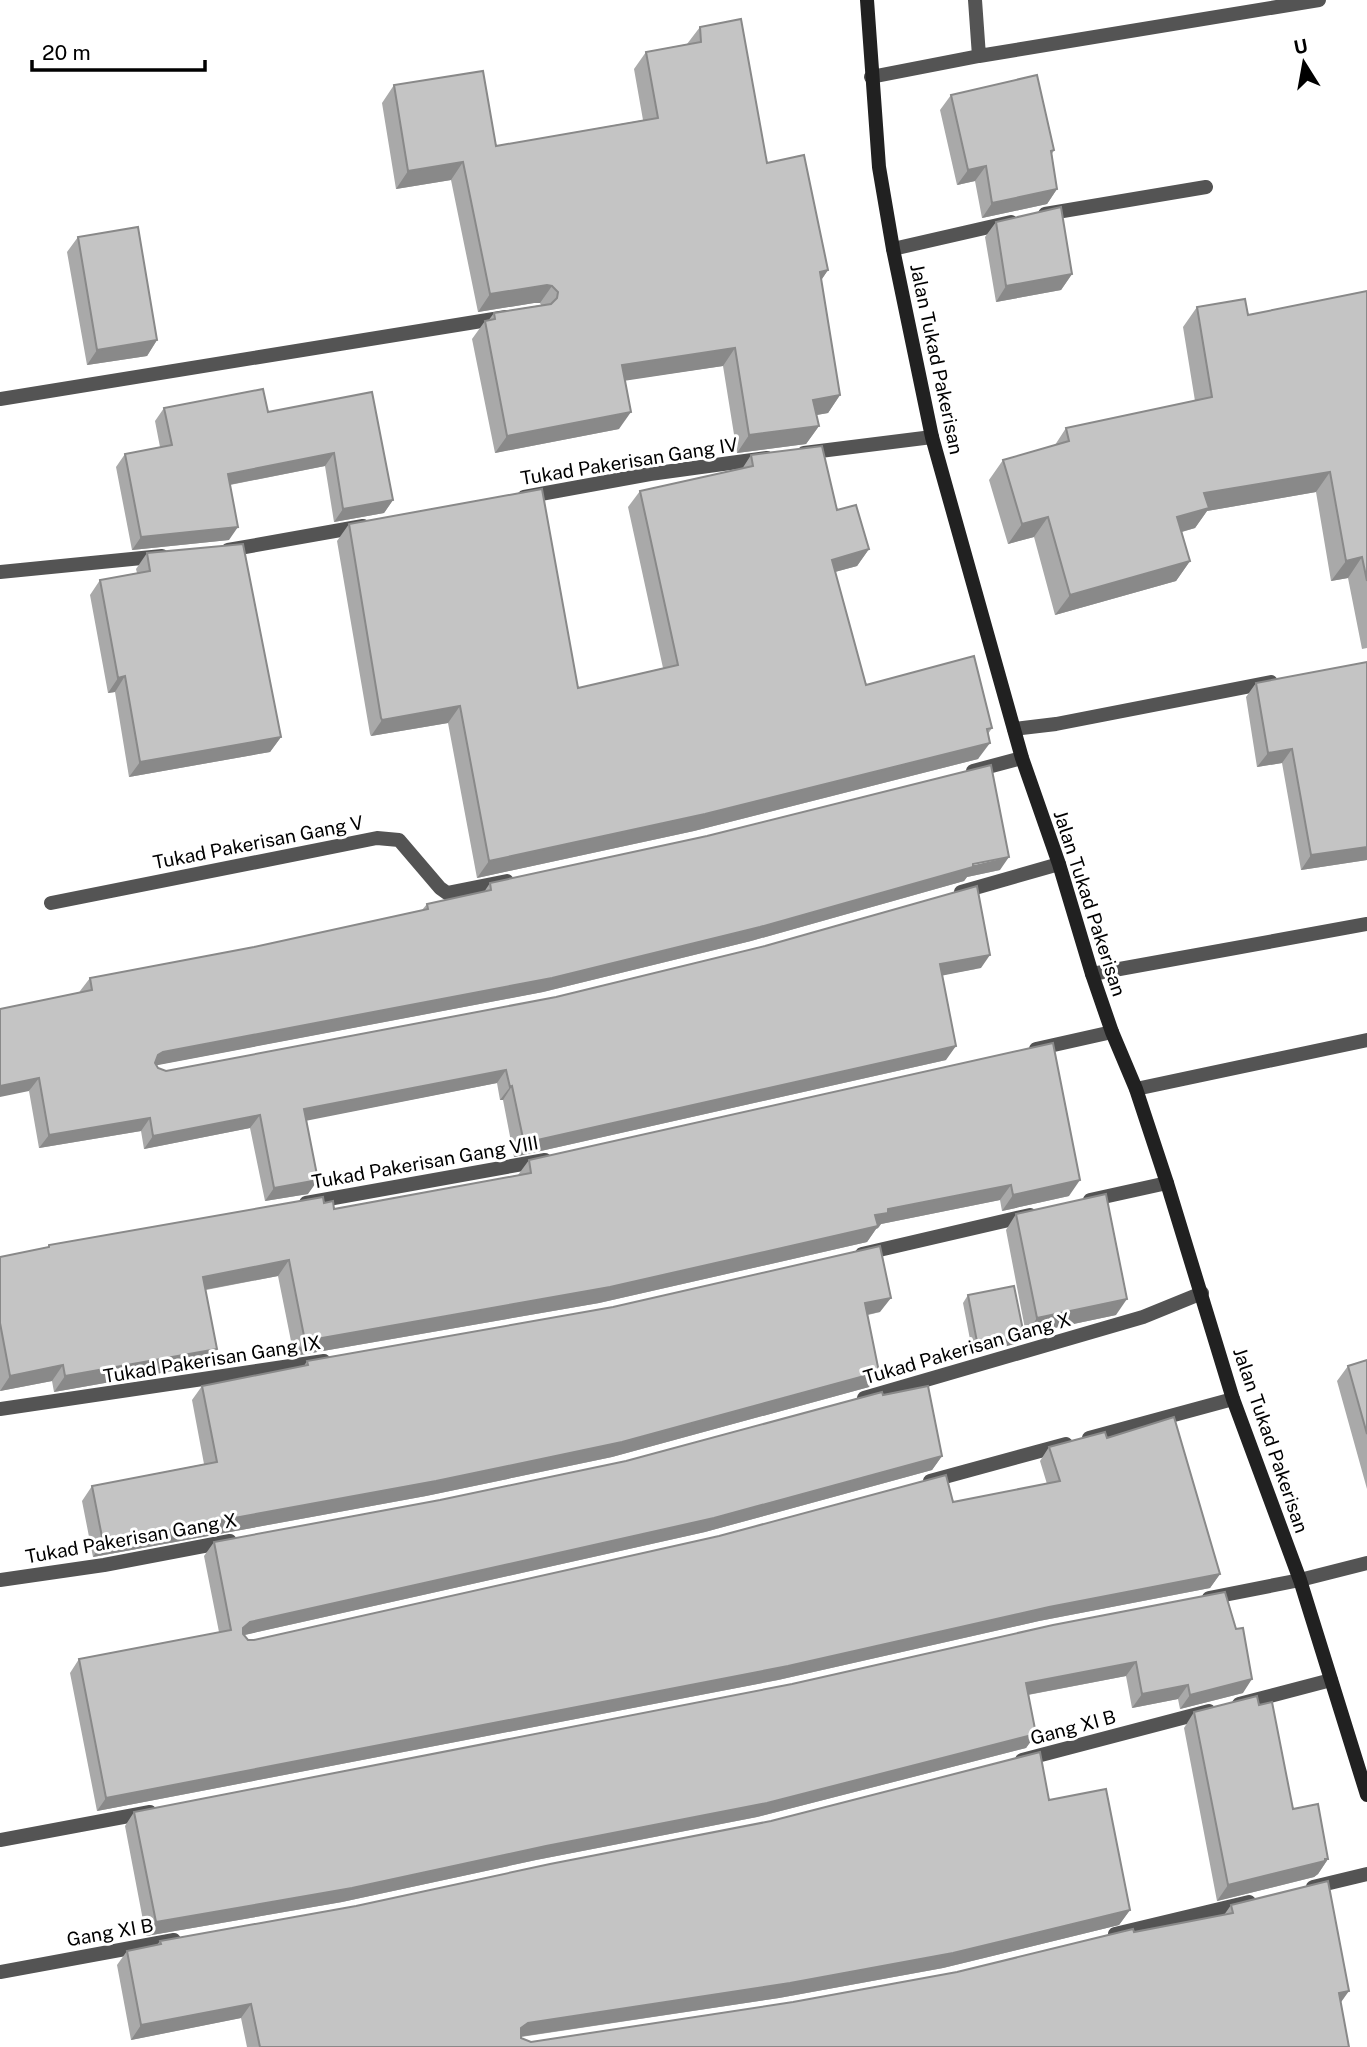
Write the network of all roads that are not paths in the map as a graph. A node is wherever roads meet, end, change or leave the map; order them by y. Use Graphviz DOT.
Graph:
graph roads {
  1 [pos="867,0"];
  2 [pos="975,0"];
  3 [pos="1319,0"];
  4 [pos="979,56"];
  5 [pos="872,77"];
  6 [pos="1206,187"];
  7 [pos="893,248"];
  8 [pos="522,314"];
  9 [pos="0,399"];
  10 [pos="932,437"];
  11 [pos="513,499"];
  12 [pos="376,524"];
  13 [pos="213,551"];
  14 [pos="173,555"];
  15 [pos="0,572"];
  16 [pos="1286,680"];
  17 [pos="1014,729"];
  18 [pos="1022,758"];
  19 [pos="957,775"];
  20 [pos="1059,864"];
  21 [pos="523,878"];
  22 [pos="953,894"];
  23 [pos="51,903"];
  24 [pos="1367,924"];
  25 [pos="1093,974"];
  26 [pos="1112,1032"];
  27 [pos="1367,1040"];
  28 [pos="1019,1053"];
  29 [pos="1136,1089"];
  30 [pos="565,1156"];
  31 [pos="1167,1183"];
  32 [pos="296,1205"];
  33 [pos="1073,1205"];
  34 [pos="1046,1211"];
  35 [pos="845,1258"];
  36 [pos="1202,1293"];
  37 [pos="341,1359"];
  38 [pos="1233,1399"];
  39 [pos="852,1402"];
  40 [pos="0,1409"];
  41 [pos="920,1484"];
  42 [pos="239,1540"];
  43 [pos="1367,1563"];
  44 [pos="0,1580"];
  45 [pos="1300,1580"];
  46 [pos="1189,1602"];
  47 [pos="1331,1680"];
  48 [pos="1014,1762"];
  49 [pos="1367,1795"];
  50 [pos="160,1810"];
  51 [pos="0,1840"];
  52 [pos="1367,1874"];
  53 [pos="1299,1891"];
  54 [pos="1258,1900"];
  55 [pos="187,1938"];
  56 [pos="1097,1939"];
  57 [pos="0,1972"];
  1 -- 5 [label="street, Jalan Tukad Pakerisan"];
  2 -- 4 [label="street"];
  3 -- 4 [label="street"];
  4 -- 5 [label="street"];
  5 -- 7 [label="street, Jalan Tukad Pakerisan"];
  6 -- 7 [label="street"];
  7 -- 10 [label="street, Jalan Tukad Pakerisan"];
  8 -- 9 [label="street"];
  10 -- 11 [label="street, Tukad Pakerisan Gang IV"];
  10 -- 17 [label="street, Jalan Tukad Pakerisan"];
  12 -- 13 [label="street"];
  14 -- 15 [label="street"];
  16 -- 17 [label="street"];
  17 -- 18 [label="street, Jalan Tukad Pakerisan"];
  18 -- 19 [label="street"];
  18 -- 20 [label="street, Jalan Tukad Pakerisan"];
  20 -- 22 [label="street"];
  20 -- 25 [label="street, Jalan Tukad Pakerisan"];
  21 -- 23 [label="street, Tukad Pakerisan Gang V"];
  24 -- 25 [label="street"];
  25 -- 26 [label="street, Jalan Tukad Pakerisan"];
  26 -- 28 [label="street"];
  26 -- 29 [label="street, Jalan Tukad Pakerisan"];
  27 -- 29 [label="street"];
  29 -- 31 [label="street, Jalan Tukad Pakerisan"];
  30 -- 32 [label="street, Tukad Pakerisan Gang VIII"];
  31 -- 33 [label="street"];
  31 -- 36 [label="street, Jalan Tukad Pakerisan"];
  34 -- 35 [label="street"];
  36 -- 38 [label="street, Jalan Tukad Pakerisan"];
  36 -- 39 [label="street, Tukad Pakerisan Gang X"];
  37 -- 40 [label="street, Tukad Pakerisan Gang IX"];
  38 -- 41 [label="street"];
  38 -- 45 [label="street, Jalan Tukad Pakerisan"];
  42 -- 44 [label="street, Tukad Pakerisan Gang X"];
  43 -- 45 [label="street"];
  45 -- 46 [label="street"];
  45 -- 47 [label="street, Jalan Tukad Pakerisan"];
  47 -- 48 [label="street, Gang XI B"];
  47 -- 49 [label="street, Jalan Tukad Pakerisan"];
  50 -- 51 [label="street"];
  52 -- 53 [label="street"];
  54 -- 56 [label="street"];
  55 -- 57 [label="street, Gang XI B"];
}
